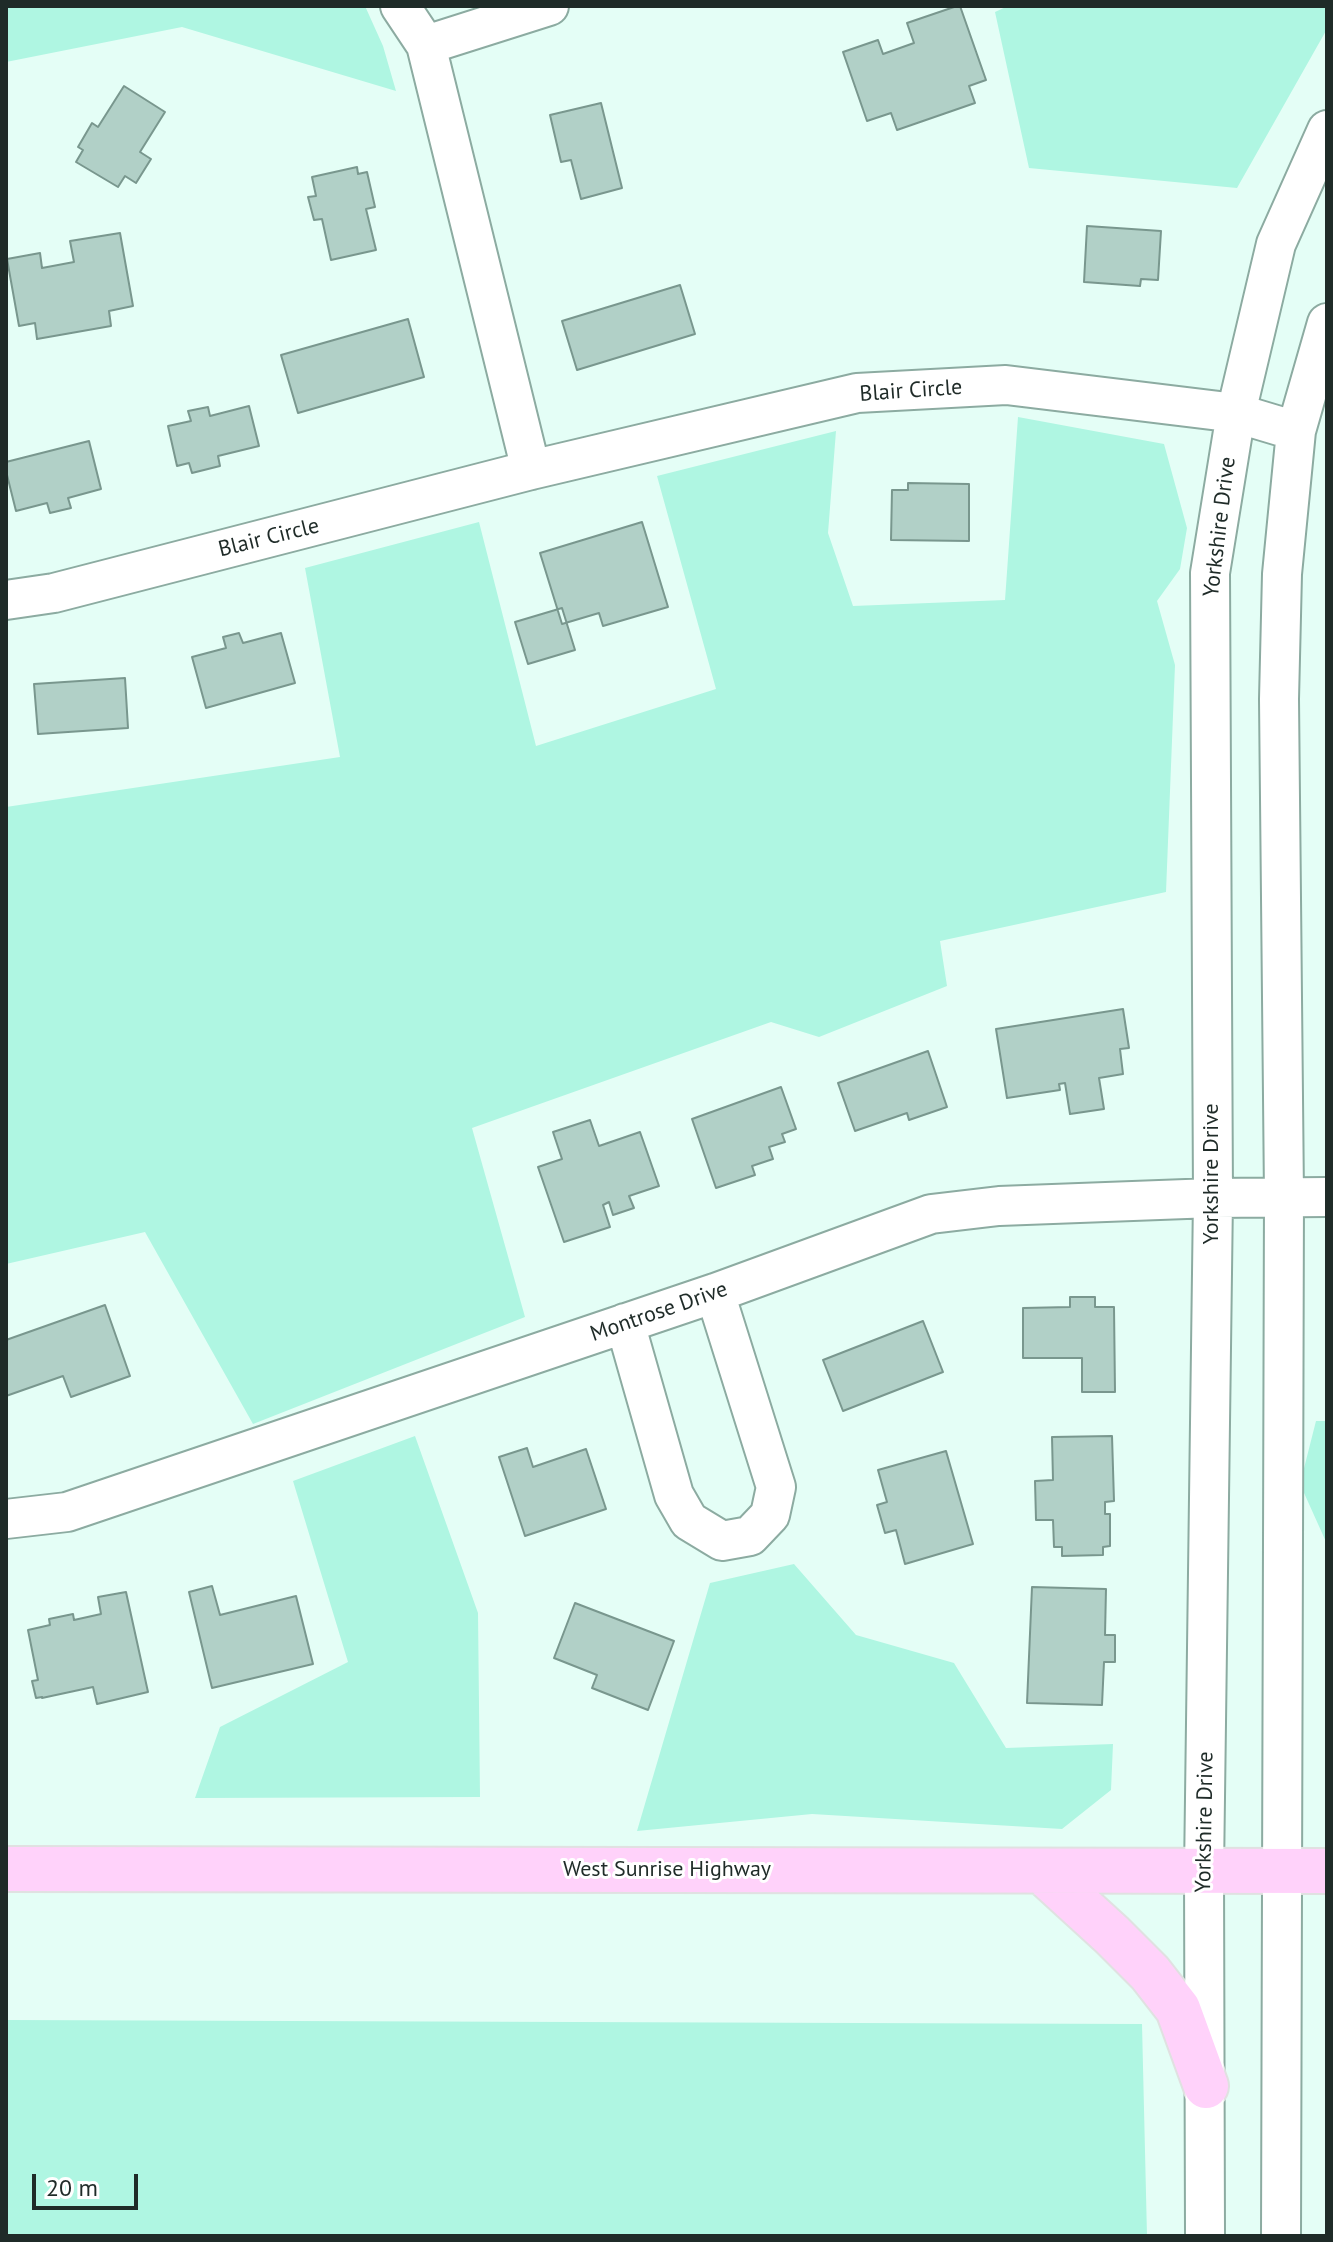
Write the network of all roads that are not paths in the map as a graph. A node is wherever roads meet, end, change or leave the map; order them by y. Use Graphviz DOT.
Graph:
graph roads {
  1 [pos="400,6"];
  2 [pos="549,6"];
  3 [pos="426,45"];
  4 [pos="1327,130"];
  5 [pos="1327,323"];
  6 [pos="1236,413"];
  7 [pos="1296,431"];
  8 [pos="531,470"];
  9 [pos="6,600"];
  10 [pos="1284,1196"];
  11 [pos="1327,1197"];
  12 [pos="1213,1198"];
  13 [pos="715,1293"];
  14 [pos="625,1323"];
  15 [pos="6,1519"];
  16 [pos="6,1869"];
  17 [pos="1042,1871"];
  18 [pos="1282,1871"];
  19 [pos="1327,1871"];
  20 [pos="1204,1872"];
  21 [pos="1206,2086"];
  22 [pos="1205,2236"];
  23 [pos="1281,2236"];
  1 -- 3 [label="street"];
  2 -- 3 [label="street"];
  3 -- 8 [label="street"];
  4 -- 6 [label="street, Yorkshire Drive"];
  5 -- 7 [label="street"];
  6 -- 7 [label="street, Blair Circle"];
  6 -- 8 [label="street, Blair Circle"];
  6 -- 12 [label="street, Yorkshire Drive"];
  7 -- 10 [label="street"];
  8 -- 9 [label="street, Blair Circle"];
  10 -- 11 [label="street, Montrose Drive"];
  10 -- 12 [label="street, Montrose Drive"];
  10 -- 18 [label="street"];
  12 -- 13 [label="street, Montrose Drive"];
  12 -- 20 [label="street, Yorkshire Drive"];
  13 -- 14 [label="street, Montrose Drive"];
  13 -- 14 [label="street"];
  14 -- 15 [label="street, Montrose Drive"];
  16 -- 17 [label="main road, West Sunrise Highway"];
  17 -- 20 [label="main road, West Sunrise Highway"];
  17 -- 21 [label="main road"];
  18 -- 19 [label="main road, West Sunrise Highway"];
  18 -- 20 [label="main road, West Sunrise Highway"];
  18 -- 23 [label="street"];
  20 -- 21 [label="street, Yorkshire Drive"];
  21 -- 22 [label="street, Yorkshire Drive"];
}
